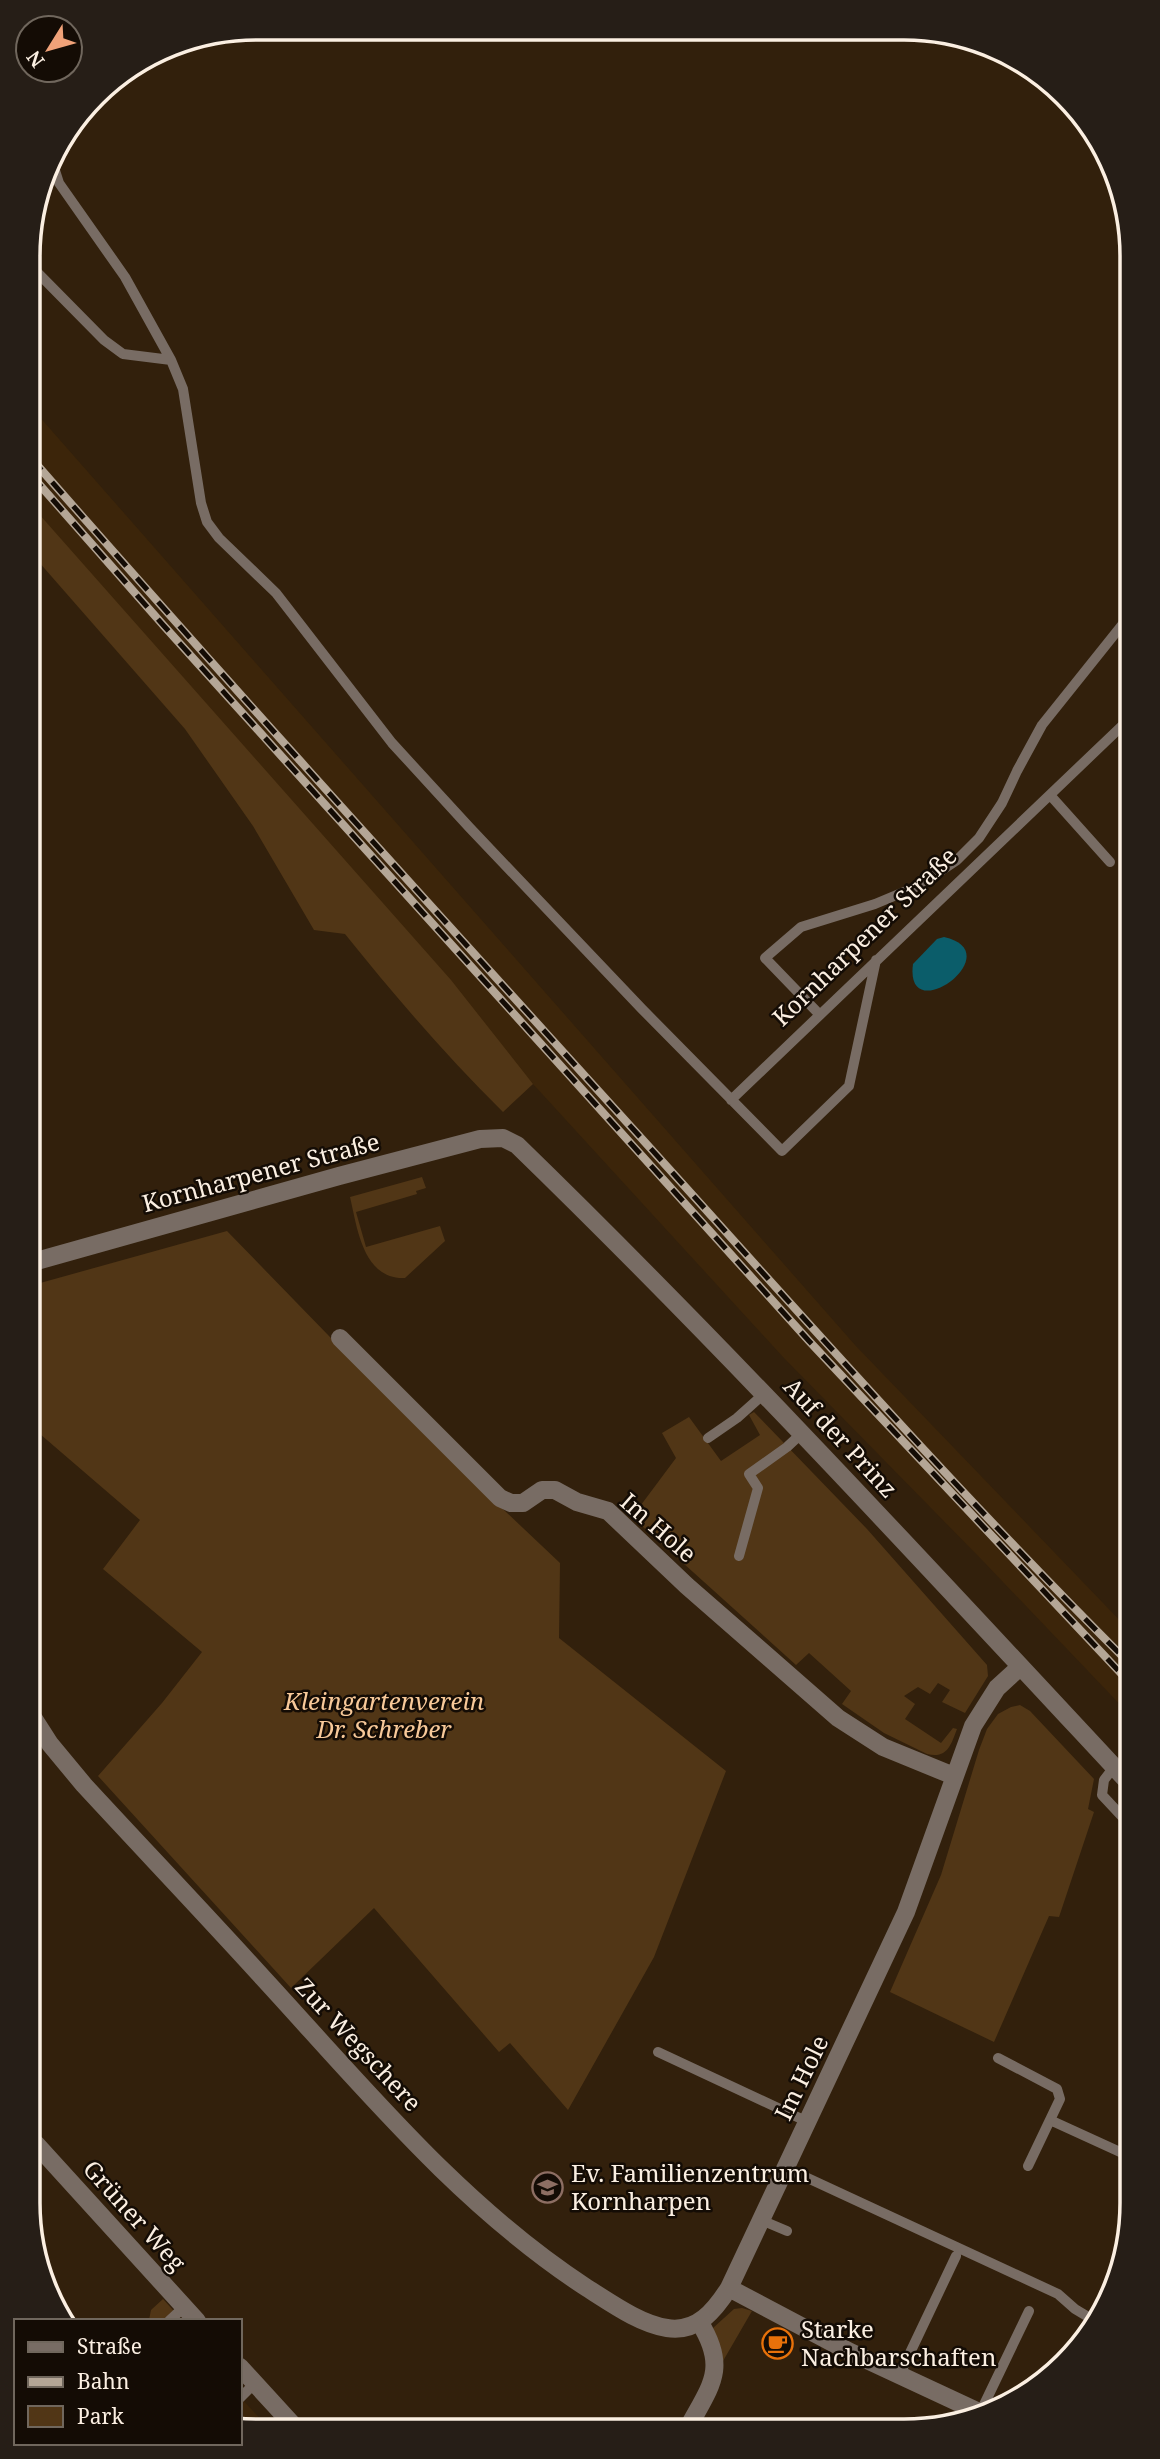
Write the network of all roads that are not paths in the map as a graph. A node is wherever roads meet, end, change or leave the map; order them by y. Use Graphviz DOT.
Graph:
graph roads {
  1 [pos="57,175"];
  2 [pos="41,276"];
  3 [pos="171,360"];
  4 [pos="1120,628"];
  5 [pos="1120,728"];
  6 [pos="1050,795"];
  7 [pos="1110,862"];
  8 [pos="876,960"];
  9 [pos="820,1015"];
  10 [pos="731,1100"];
  11 [pos="503,1138"];
  12 [pos="40,1260"];
  13 [pos="340,1338"];
  14 [pos="765,1393"];
  15 [pos="802,1433"];
  16 [pos="708,1438"];
  17 [pos="738,1556"];
  18 [pos="1020,1667"];
  19 [pos="40,1729"];
  20 [pos="1114,1767"];
  21 [pos="1119,1773"];
  22 [pos="954,1776"];
  23 [pos="1119,1813"];
  24 [pos="658,2052"];
  25 [pos="998,2058"];
  26 [pos="1050,2120"];
  27 [pos="808,2122"];
  28 [pos="40,2148"];
  29 [pos="1119,2152"];
  30 [pos="1028,2166"];
  31 [pos="786,2168"];
  32 [pos="761,2220"];
  33 [pos="787,2231"];
  34 [pos="956,2256"];
  35 [pos="729,2288"];
  36 [pos="184,2307"];
  37 [pos="1029,2311"];
  38 [pos="1087,2316"];
  39 [pos="171,2319"];
  40 [pos="195,2319"];
  41 [pos="700,2323"];
  42 [pos="242,2369"];
  43 [pos="899,2376"];
  44 [pos="255,2383"];
  45 [pos="242,2396"];
  46 [pos="988,2401"];
  47 [pos="969,2408"];
  48 [pos="288,2419"];
  49 [pos="693,2419"];
  1 -- 3 [label="lane"];
  2 -- 3 [label="lane"];
  3 -- 10 [label="lane"];
  4 -- 9 [label="lane"];
  5 -- 6 [label="lane, Kornharpener Straße"];
  6 -- 7 [label="lane"];
  6 -- 8 [label="lane, Kornharpener Straße"];
  8 -- 9 [label="lane, Kornharpener Straße"];
  8 -- 10 [label="lane"];
  9 -- 10 [label="lane, Kornharpener Straße"];
  11 -- 12 [label="street, Kornharpener Straße"];
  11 -- 14 [label="street, Auf der Prinz"];
  13 -- 22 [label="street, Im Hole"];
  14 -- 15 [label="street, Auf der Prinz"];
  14 -- 16 [label="lane"];
  15 -- 17 [label="lane"];
  15 -- 18 [label="street, Auf der Prinz"];
  18 -- 20 [label="street, Auf der Prinz"];
  18 -- 22 [label="street, Im Hole"];
  19 -- 41 [label="street, Zur Wegschere"];
  20 -- 21 [label="street, Auf der Prinz"];
  20 -- 23 [label="lane"];
  22 -- 27 [label="street, Im Hole"];
  24 -- 27 [label="lane"];
  25 -- 26 [label="lane"];
  26 -- 29 [label="lane"];
  26 -- 30 [label="lane"];
  27 -- 31 [label="street, Im Hole"];
  28 -- 36 [label="street, Grüner Weg"];
  31 -- 32 [label="street, Im Hole"];
  31 -- 38 [label="lane"];
  32 -- 33 [label="lane"];
  32 -- 35 [label="street, Im Hole"];
  34 -- 43 [label="lane"];
  35 -- 41 [label="street, Im Hole"];
  35 -- 43 [label="street"];
  36 -- 39 [label="lane"];
  36 -- 40 [label="street, Grüner Weg"];
  37 -- 46 [label="lane"];
  41 -- 49 [label="street"];
  42 -- 44 [label="street"];
  43 -- 47 [label="street"];
  44 -- 45 [label="lane"];
  44 -- 48 [label="street"];
}
